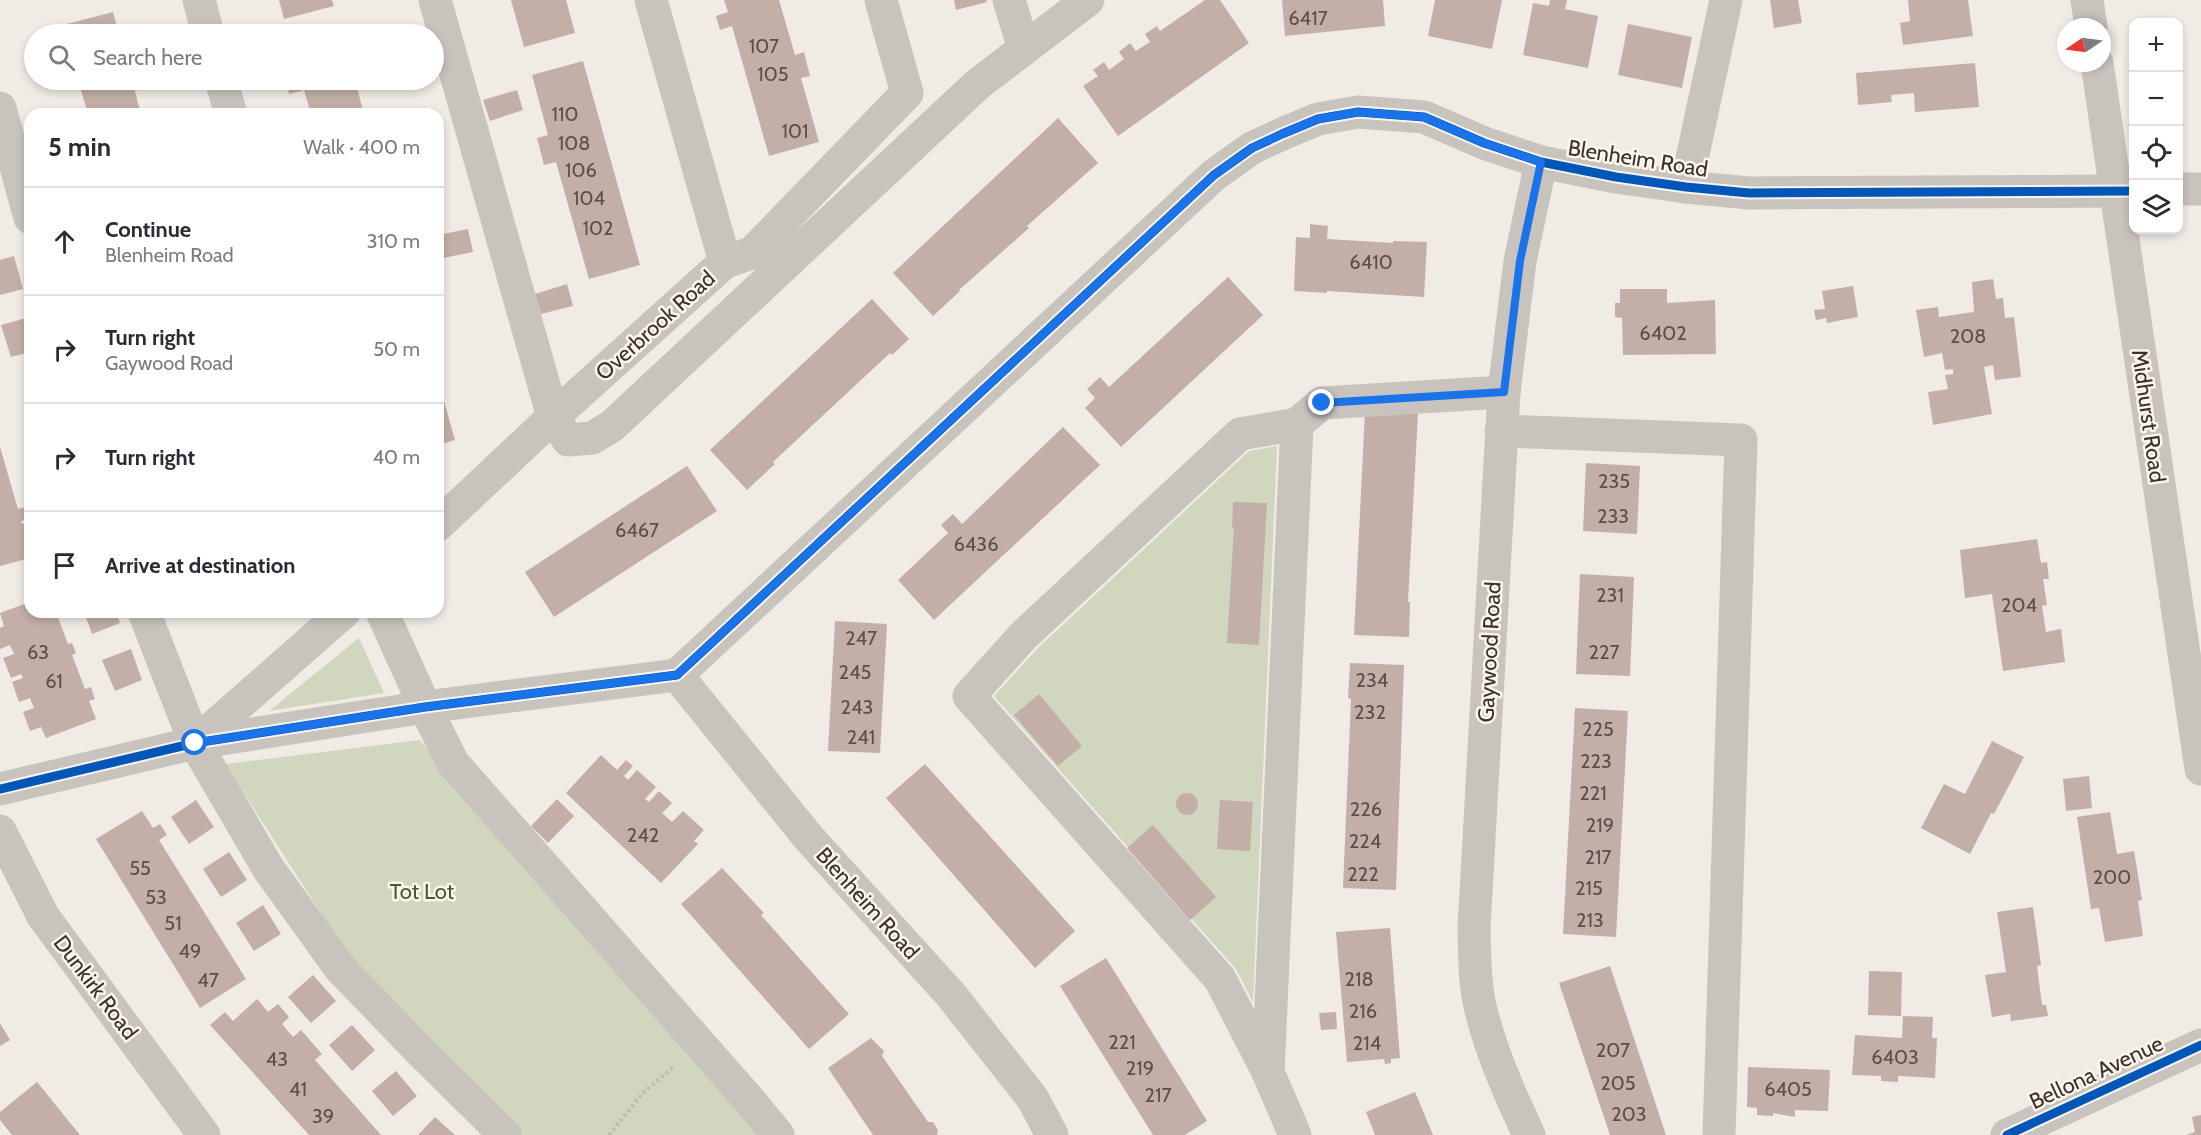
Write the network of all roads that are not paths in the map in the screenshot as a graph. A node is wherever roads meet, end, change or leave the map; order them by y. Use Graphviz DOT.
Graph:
graph roads {
  1 [pos="199,0"];
  2 [pos="435,0"];
  3 [pos="651,0"];
  4 [pos="881,0"];
  5 [pos="1009,0"];
  6 [pos="1088,0"];
  7 [pos="1726,0"];
  8 [pos="2087,0"];
  9 [pos="2090,18"];
  10 [pos="205,24"];
  11 [pos="442,24"];
  12 [pos="444,32"];
  13 [pos="1024,49"];
  14 [pos="2099,72"];
  15 [pos="224,90"];
  16 [pos="0,108"];
  17 [pos="229,108"];
  18 [pos="1541,162"];
  19 [pos="1686,187"];
  20 [pos="2183,189"];
  21 [pos="2201,189"];
  22 [pos="2124,191"];
  23 [pos="24,196"];
  24 [pos="725,262"];
  25 [pos="1504,392"];
  26 [pos="553,417"];
  27 [pos="1297,424"];
  28 [pos="1501,431"];
  29 [pos="444,519"];
  30 [pos="146,618"];
  31 [pos="337,618"];
  32 [pos="385,618"];
  33 [pos="677,675"];
  34 [pos="425,707"];
  35 [pos="195,743"];
  36 [pos="2201,768"];
  37 [pos="0,789"];
  38 [pos="0,831"];
  39 [pos="2201,1044"];
  40 [pos="1268,1072"];
  41 [pos="204,1135"];
  42 [pos="505,1135"];
  43 [pos="777,1135"];
  44 [pos="1052,1135"];
  45 [pos="1295,1135"];
  46 [pos="1528,1135"];
  47 [pos="1719,1135"];
  48 [pos="2007,1135"];
  1 -- 10 [label="street"];
  2 -- 11 [label="street"];
  3 -- 24 [label="street, Overbrook Road"];
  4 -- 24 [label="street"];
  5 -- 13 [label="street"];
  6 -- 13 [label="street"];
  7 -- 19 [label="street"];
  8 -- 9 [label="street"];
  12 -- 26 [label="street"];
  13 -- 26 [label="street"];
  14 -- 22 [label="street, Midhurst Road"];
  15 -- 17 [label="street"];
  16 -- 23 [label="street"];
  18 -- 19 [label="street, Blenheim Road"];
  18 -- 25 [label="street, Gaywood Road"];
  18 -- 33 [label="street, Blenheim Road"];
  19 -- 22 [label="street, Blenheim Road"];
  20 -- 21 [label="street"];
  22 -- 36 [label="street, Midhurst Road"];
  24 -- 26 [label="street, Overbrook Road"];
  25 -- 27 [label="street"];
  25 -- 28 [label="street, Gaywood Road"];
  26 -- 29 [label="street, Overbrook Road"];
  27 -- 40 [label="street"];
  27 -- 40 [label="street"];
  28 -- 46 [label="street, Gaywood Road"];
  28 -- 47 [label="street"];
  30 -- 35 [label="street"];
  31 -- 35 [label="street"];
  32 -- 34 [label="street"];
  33 -- 34 [label="street"];
  33 -- 44 [label="street, Blenheim Road"];
  34 -- 35 [label="street"];
  34 -- 43 [label="street"];
  35 -- 37 [label="street"];
  35 -- 42 [label="street"];
  38 -- 41 [label="street, Dunkirk Road"];
  39 -- 48 [label="street, Bellona Avenue"];
  40 -- 45 [label="street"];
}
